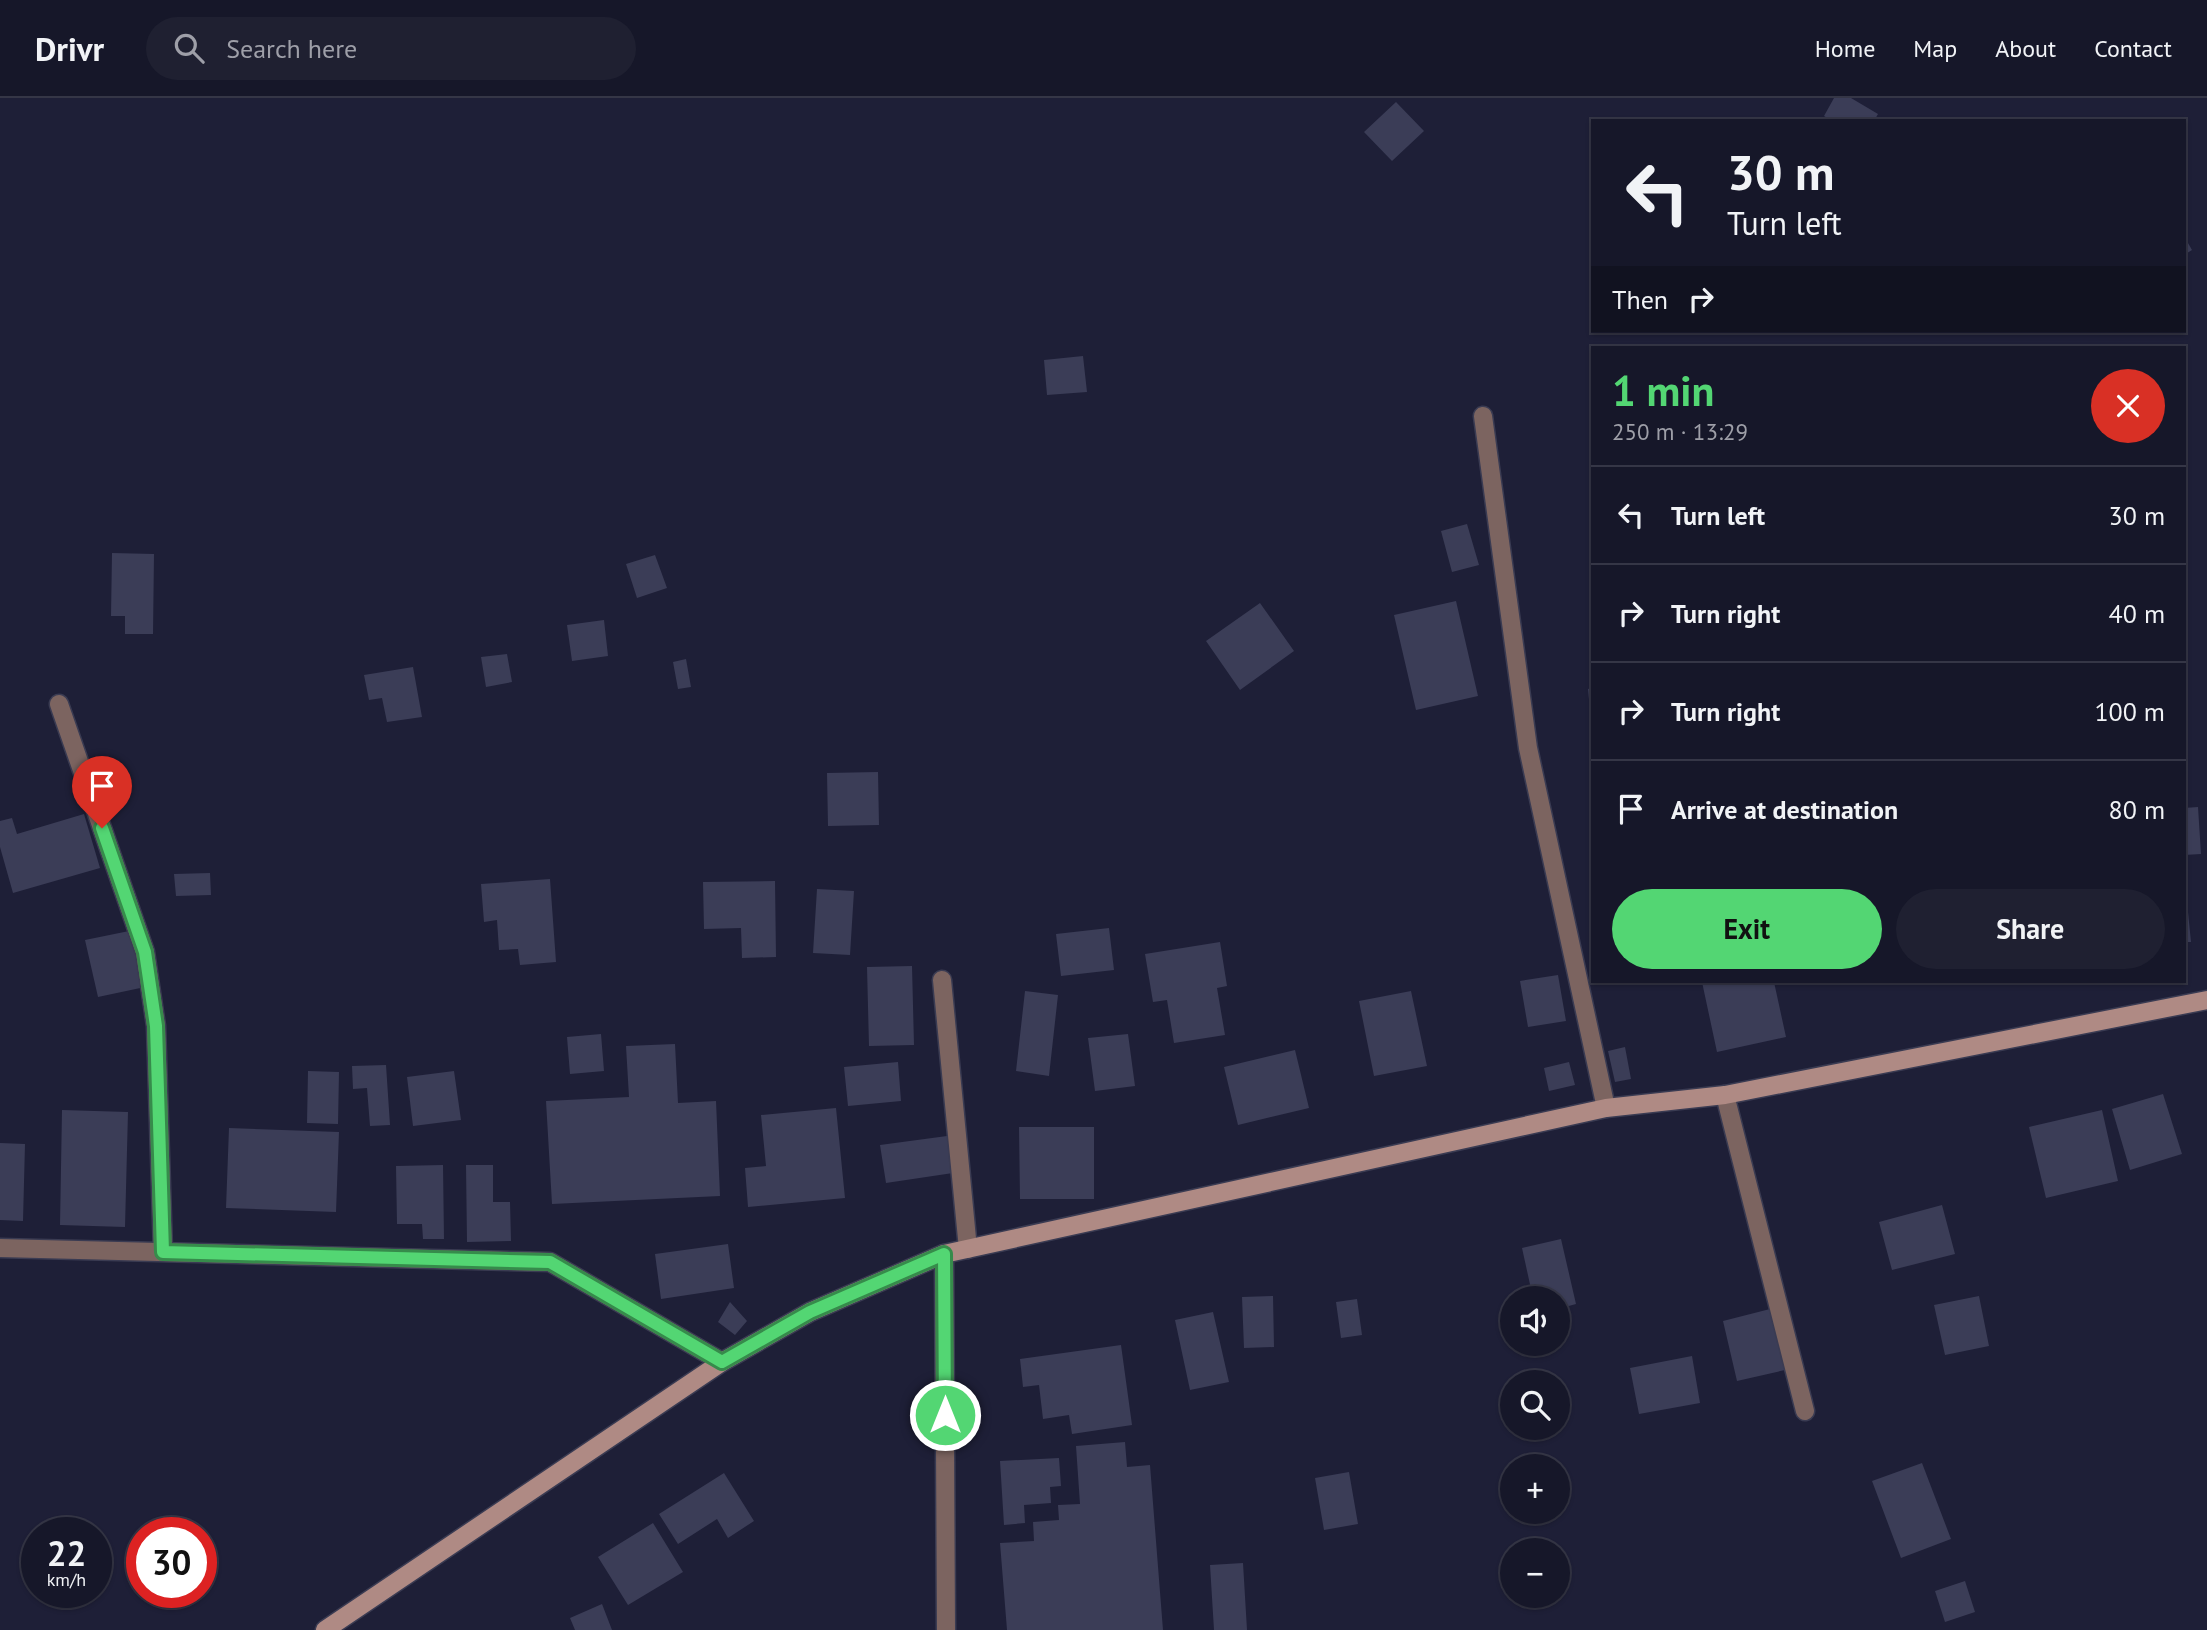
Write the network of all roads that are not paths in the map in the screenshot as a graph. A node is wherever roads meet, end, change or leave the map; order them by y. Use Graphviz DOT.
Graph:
graph roads {
  1 [pos="1483,415"];
  2 [pos="59,704"];
  3 [pos="942,980"];
  4 [pos="2207,1000"];
  5 [pos="1725,1095"];
  6 [pos="1606,1108"];
  7 [pos="0,1248"];
  8 [pos="968,1249"];
  9 [pos="163,1252"];
  10 [pos="944,1254"];
  11 [pos="722,1362"];
  12 [pos="1805,1411"];
  13 [pos="325,1630"];
  14 [pos="946,1630"];
  1 -- 6 [label="street"];
  2 -- 9 [label="street"];
  3 -- 8 [label="street"];
  4 -- 5 [label="main road"];
  5 -- 6 [label="main road"];
  5 -- 12 [label="street"];
  6 -- 8 [label="main road"];
  7 -- 9 [label="street"];
  8 -- 10 [label="main road"];
  9 -- 11 [label="street"];
  10 -- 11 [label="main road"];
  10 -- 14 [label="street"];
  11 -- 13 [label="main road"];
}
